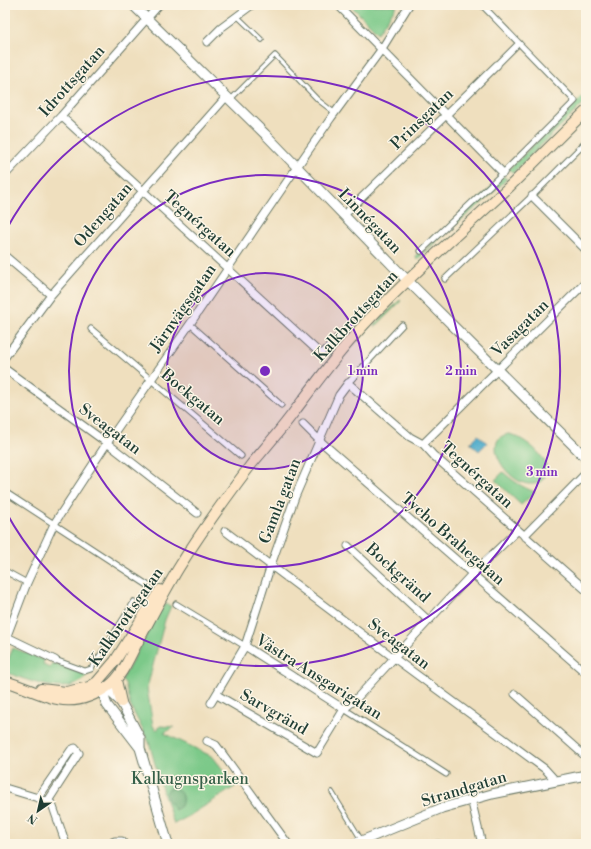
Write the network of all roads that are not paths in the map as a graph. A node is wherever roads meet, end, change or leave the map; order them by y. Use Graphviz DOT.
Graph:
graph roads {
  1 [pos="133,5"];
  2 [pos="159,5"];
  3 [pos="252,5"];
  4 [pos="338,5"];
  5 [pos="409,5"];
  6 [pos="482,5"];
  7 [pos="237,16"];
  8 [pos="147,19"];
  9 [pos="262,40"];
  10 [pos="207,42"];
  11 [pos="519,43"];
  12 [pos="381,50"];
  13 [pos="497,65"];
  14 [pos="229,98"];
  15 [pos="586,111"];
  16 [pos="335,113"];
  17 [pos="446,115"];
  18 [pos="61,116"];
  19 [pos="586,142"];
  20 [pos="297,167"];
  21 [pos="503,173"];
  22 [pos="5,174"];
  23 [pos="142,192"];
  24 [pos="532,196"];
  25 [pos="344,215"];
  26 [pos="586,250"];
  27 [pos="421,251"];
  28 [pos="5,256"];
  29 [pos="228,268"];
  30 [pos="446,279"];
  31 [pos="408,280"];
  32 [pos="586,282"];
  33 [pos="50,295"];
  34 [pos="352,322"];
  35 [pos="190,324"];
  36 [pos="402,325"];
  37 [pos="91,329"];
  38 [pos="321,354"];
  39 [pos="5,357"];
  40 [pos="5,369"];
  41 [pos="499,370"];
  42 [pos="151,380"];
  43 [pos="348,383"];
  44 [pos="282,405"];
  45 [pos="303,424"];
  46 [pos="319,440"];
  47 [pos="107,443"];
  48 [pos="423,444"];
  49 [pos="241,456"];
  50 [pos="586,458"];
  51 [pos="586,473"];
  52 [pos="5,492"];
  53 [pos="197,512"];
  54 [pos="54,524"];
  55 [pos="518,530"];
  56 [pos="225,531"];
  57 [pos="524,536"];
  58 [pos="348,546"];
  59 [pos="271,565"];
  60 [pos="178,568"];
  61 [pos="5,571"];
  62 [pos="472,574"];
  63 [pos="27,583"];
  64 [pos="149,586"];
  65 [pos="586,590"];
  66 [pos="134,601"];
  67 [pos="176,604"];
  68 [pos="428,620"];
  69 [pos="6,638"];
  70 [pos="245,646"];
  71 [pos="394,658"];
  72 [pos="55,660"];
  73 [pos="91,669"];
  74 [pos="586,673"];
  75 [pos="116,680"];
  76 [pos="5,681"];
  77 [pos="21,686"];
  78 [pos="100,686"];
  79 [pos="515,694"];
  80 [pos="217,695"];
  81 [pos="87,698"];
  82 [pos="121,702"];
  83 [pos="211,703"];
  84 [pos="107,705"];
  85 [pos="344,709"];
  86 [pos="207,741"];
  87 [pos="140,748"];
  88 [pos="586,757"];
  89 [pos="446,774"];
  90 [pos="586,775"];
  91 [pos="556,780"];
  92 [pos="5,788"];
  93 [pos="332,792"];
  94 [pos="38,798"];
  95 [pos="471,799"];
  96 [pos="48,801"];
  97 [pos="358,842"];
  98 [pos="66,844"];
  99 [pos="108,844"];
  100 [pos="124,844"];
  101 [pos="168,844"];
  102 [pos="288,844"];
  103 [pos="482,844"];
  1 -- 8 [label="street, Linnégatan"];
  2 -- 8 [label="street, Idrottsgatan"];
  3 -- 7 [label="street"];
  4 -- 12 [label="street"];
  5 -- 12 [label="street, Järnvägsgatan"];
  6 -- 11 [label="street"];
  7 -- 9 [label="lane"];
  7 -- 10 [label="street"];
  8 -- 14 [label="street, Linnégatan"];
  8 -- 18 [label="street, Idrottsgatan"];
  11 -- 13 [label="street, Prinsgatan"];
  11 -- 21 [label="street"];
  12 -- 16 [label="street, Järnvägsgatan"];
  12 -- 17 [label="street"];
  13 -- 17 [label="street, Prinsgatan"];
  14 -- 16 [label="lane"];
  14 -- 20 [label="street, Linnégatan"];
  14 -- 23 [label="street, Odengatan"];
  15 -- 31 [label="main road, Kalkbrottsgatan"];
  16 -- 20 [label="street, Järnvägsgatan"];
  17 -- 21 [label="street"];
  17 -- 25 [label="street, Prinsgatan"];
  18 -- 22 [label="street, Idrottsgatan"];
  18 -- 23 [label="street, Tegnérgatan"];
  19 -- 24 [label="street"];
  20 -- 25 [label="street, Linnégatan"];
  20 -- 29 [label="street, Järnvägsgatan"];
  21 -- 27 [label="street"];
  23 -- 29 [label="street, Tegnérgatan"];
  23 -- 33 [label="street, Odengatan"];
  24 -- 26 [label="street"];
  24 -- 30 [label="street"];
  25 -- 31 [label="street, Linnégatan"];
  28 -- 33 [label="street"];
  29 -- 35 [label="street, Järnvägsgatan"];
  29 -- 38 [label="street, Tegnérgatan"];
  31 -- 41 [label="street, Linnégatan"];
  31 -- 60 [label="main road, Kalkbrottsgatan"];
  32 -- 41 [label="street, Vasagatan"];
  33 -- 39 [label="street, Odengatan"];
  34 -- 38 [label="street"];
  35 -- 42 [label="street, Järnvägsgatan"];
  35 -- 44 [label="street"];
  36 -- 43 [label="street, Gamla gatan"];
  37 -- 42 [label="street, Bockgatan"];
  40 -- 47 [label="street, Sveagatan"];
  41 -- 48 [label="street, Vasagatan"];
  41 -- 50 [label="street, Linnégatan"];
  42 -- 47 [label="street, Järnvägsgatan"];
  42 -- 49 [label="street, Bockgatan"];
  43 -- 46 [label="street, Gamla gatan"];
  43 -- 48 [label="street, Tegnérgatan"];
  45 -- 46 [label="street, Tycho Brahegatan"];
  46 -- 59 [label="street, Gamla gatan"];
  46 -- 62 [label="street, Tycho Brahegatan"];
  47 -- 53 [label="street, Sveagatan"];
  47 -- 54 [label="street, Järnvägsgatan"];
  48 -- 55 [label="street, Tegnérgatan"];
  51 -- 57 [label="street"];
  52 -- 54 [label="street"];
  54 -- 63 [label="street, Järnvägsgatan"];
  54 -- 64 [label="street"];
  55 -- 57 [label="street, Tegnérgatan"];
  55 -- 62 [label="street"];
  56 -- 59 [label="street, Sveagatan"];
  57 -- 65 [label="street, Tegnérgatan"];
  58 -- 68 [label="street, Bockgränd"];
  59 -- 70 [label="street, Gamla gatan"];
  59 -- 71 [label="street, Sveagatan"];
  60 -- 75 [label="main road, Kalkbrottsgatan"];
  60 -- 78 [label="main road, Kalkbrottsgatan"];
  61 -- 63 [label="street"];
  62 -- 68 [label="street"];
  62 -- 74 [label="street, Tycho Brahegatan"];
  63 -- 69 [label="street, Järnvägsgatan"];
  66 -- 73 [label="lane"];
  67 -- 70 [label="street, Västra Ansgarigatan"];
  68 -- 71 [label="street"];
  69 -- 72 [label="street"];
  70 -- 80 [label="street, Gamla gatan"];
  70 -- 85 [label="street, Västra Ansgarigatan"];
  71 -- 85 [label="street"];
  71 -- 91 [label="street, Sveagatan"];
  72 -- 73 [label="street"];
  75 -- 78 [label="main road, Kalkbrottsgatan"];
  75 -- 82 [label="main road"];
  76 -- 77 [label="main road"];
  77 -- 78 [label="main road"];
  77 -- 81 [label="main road"];
  78 -- 81 [label="main road"];
  78 -- 82 [label="street"];
  78 -- 84 [label="street"];
  79 -- 88 [label="street"];
  80 -- 83 [label="street, Gamla gatan"];
  80 -- 85 [label="street, Sarvgränd"];
  81 -- 84 [label="street"];
  82 -- 87 [label="street"];
  84 -- 87 [label="street"];
  85 -- 89 [label="street, Västra Ansgarigatan"];
  86 -- 102 [label="street"];
  87 -- 101 [label="street"];
  90 -- 91 [label="street, Strandgatan"];
  91 -- 95 [label="street, Strandgatan"];
  92 -- 94 [label="street"];
  93 -- 97 [label="lane"];
  94 -- 96 [label="street"];
  94 -- 96 [label="street"];
  95 -- 97 [label="street, Strandgatan"];
  95 -- 103 [label="street"];
  96 -- 98 [label="street"];
  99 -- 100 [label="street"];
}
